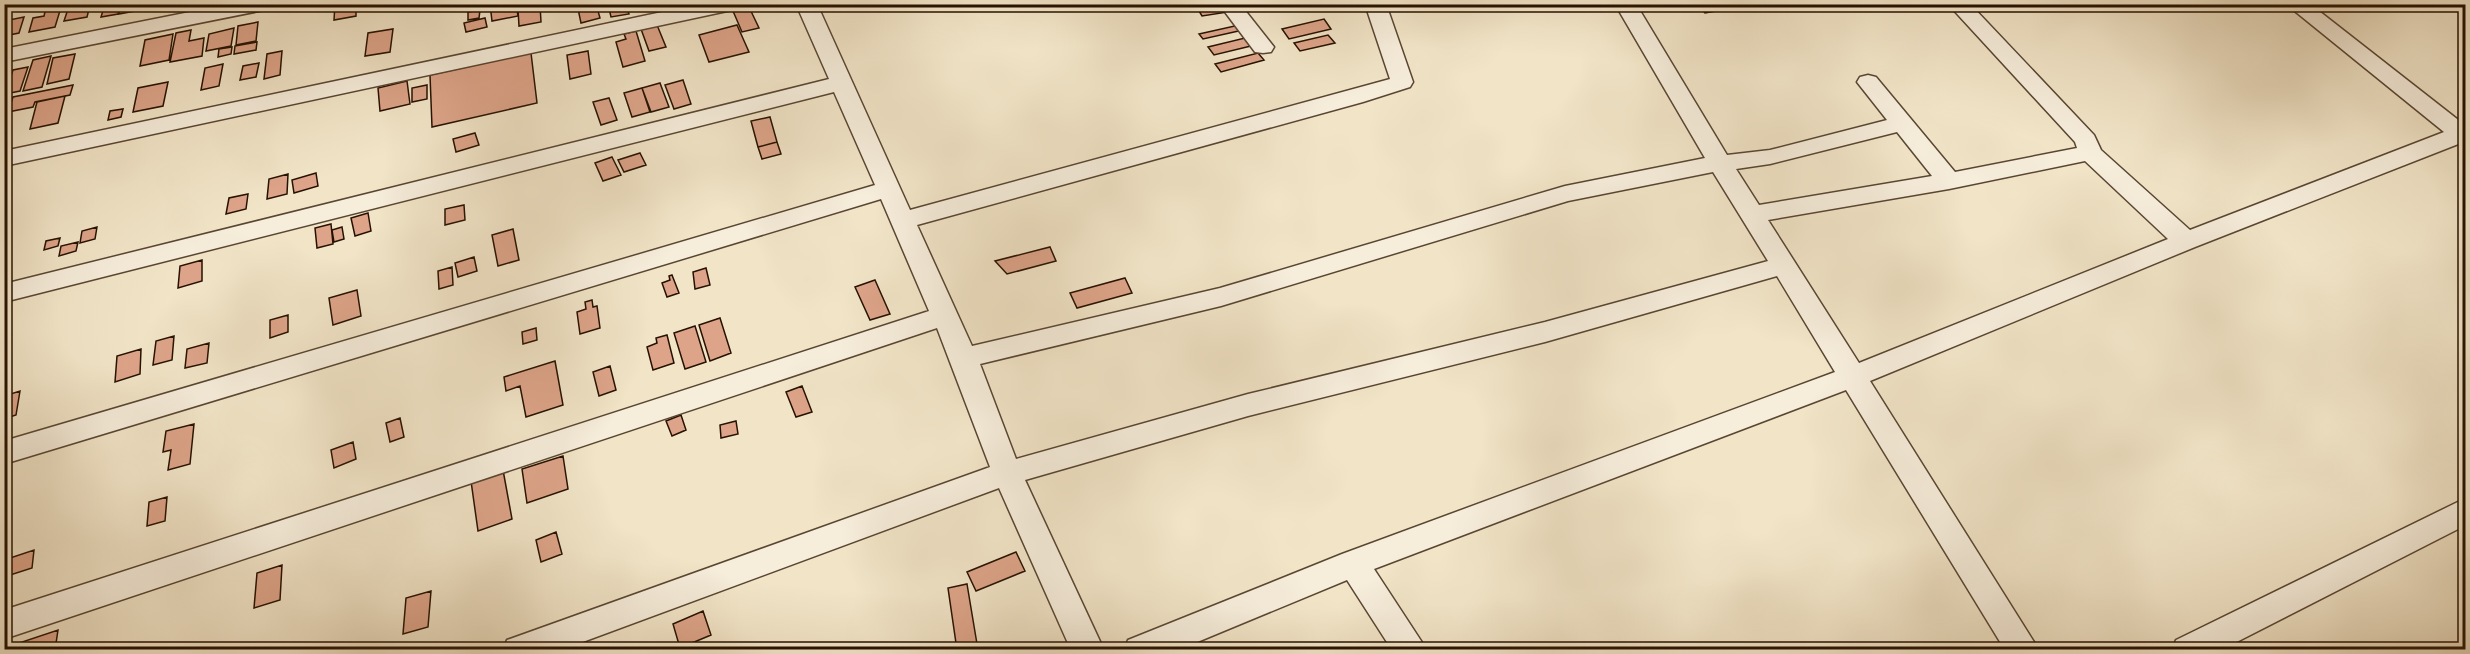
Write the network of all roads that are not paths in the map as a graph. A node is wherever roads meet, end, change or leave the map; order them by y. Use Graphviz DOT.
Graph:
graph roads {
  1 [pos="264,4"];
  2 [pos="732,4"];
  3 [pos="806,4"];
  4 [pos="1229,4"];
  5 [pos="1375,4"];
  6 [pos="1625,4"];
  7 [pos="1958,4"];
  8 [pos="2296,4"];
  9 [pos="1263,47"];
  10 [pos="4,56"];
  11 [pos="1868,82"];
  12 [pos="841,83"];
  13 [pos="1900,123"];
  14 [pos="2463,133"];
  15 [pos="2090,153"];
  16 [pos="4,159"];
  17 [pos="1720,162"];
  18 [pos="1949,182"];
  19 [pos="888,189"];
  20 [pos="1753,214"];
  21 [pos="902,221"];
  22 [pos="2186,241"];
  23 [pos="1785,265"];
  24 [pos="4,293"];
  25 [pos="943,316"];
  26 [pos="964,358"];
  27 [pos="1854,376"];
  28 [pos="4,453"];
  29 [pos="1007,473"];
  30 [pos="2466,510"];
  31 [pos="1353,563"];
  32 [pos="4,625"];
  33 [pos="519,650"];
  34 [pos="1088,650"];
  35 [pos="1140,650"];
  36 [pos="1411,650"];
  37 [pos="2023,650"];
  38 [pos="2188,650"];
  1 -- 10 [label="street"];
  2 -- 16 [label="street"];
  3 -- 12 [label="street"];
  4 -- 9 [label="street"];
  5 -- 21 [label="street"];
  6 -- 17 [label="street"];
  7 -- 15 [label="street"];
  8 -- 14 [label="street"];
  11 -- 13 [label="street"];
  12 -- 19 [label="street"];
  12 -- 24 [label="street"];
  13 -- 17 [label="street"];
  13 -- 18 [label="street"];
  14 -- 22 [label="street"];
  15 -- 18 [label="street"];
  15 -- 22 [label="street"];
  17 -- 20 [label="street"];
  17 -- 26 [label="street"];
  18 -- 20 [label="street"];
  19 -- 21 [label="street"];
  19 -- 28 [label="street"];
  20 -- 23 [label="street"];
  21 -- 25 [label="street"];
  22 -- 27 [label="street"];
  23 -- 27 [label="street"];
  23 -- 29 [label="street"];
  25 -- 26 [label="street"];
  25 -- 32 [label="street"];
  26 -- 29 [label="street"];
  27 -- 31 [label="street"];
  27 -- 37 [label="street"];
  29 -- 33 [label="street"];
  29 -- 34 [label="street"];
  30 -- 38 [label="street"];
  31 -- 35 [label="street"];
  31 -- 36 [label="street"];
}
